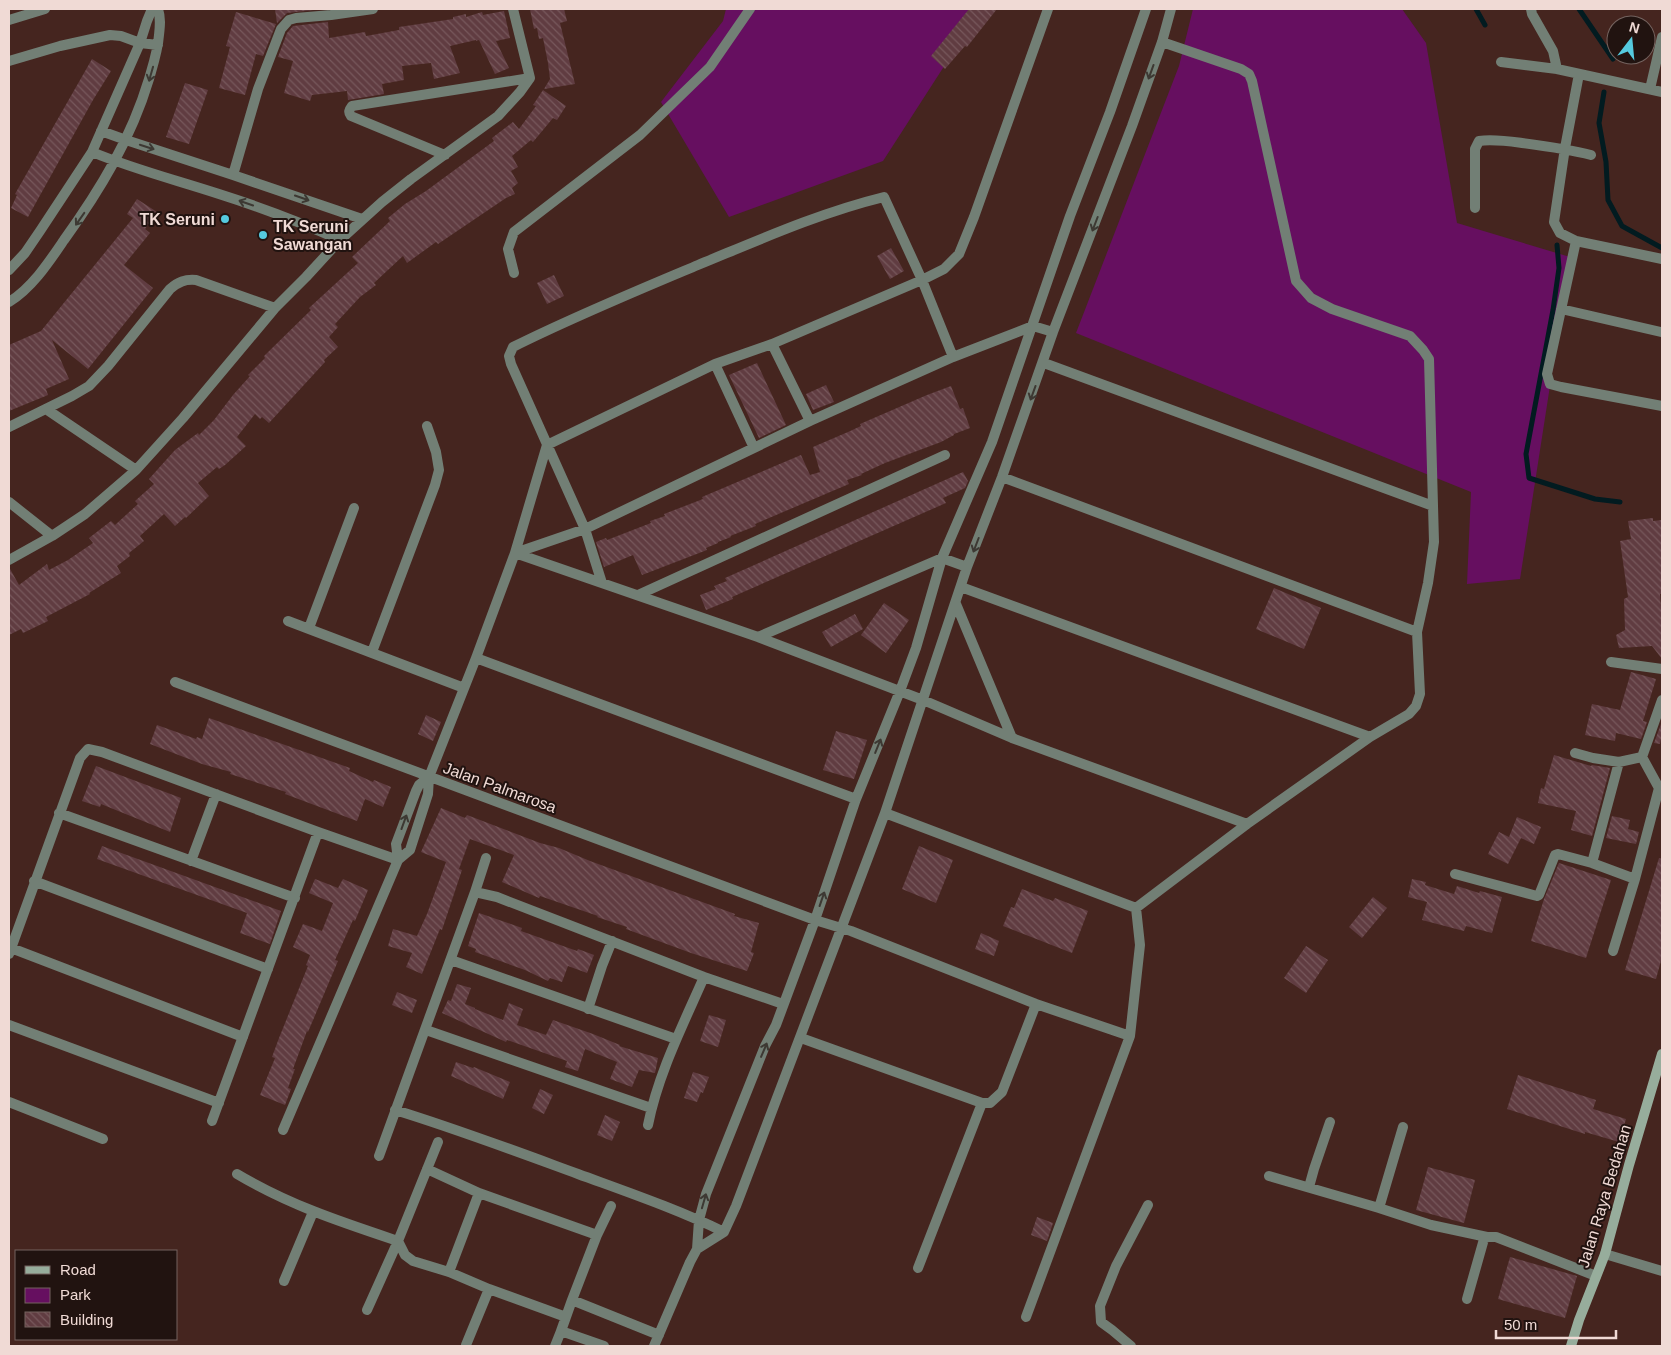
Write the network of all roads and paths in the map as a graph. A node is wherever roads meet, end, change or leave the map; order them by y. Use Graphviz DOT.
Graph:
graph roads {
  1 [pos="45,9"];
  2 [pos="152,9"];
  3 [pos="158,9"];
  4 [pos="373,9"];
  5 [pos="513,9"];
  6 [pos="750,9"];
  7 [pos="1048,9"];
  8 [pos="1146,9"];
  9 [pos="1171,9"];
  10 [pos="1531,9"];
  11 [pos="9,20"];
  12 [pos="1662,37"];
  13 [pos="1162,42"];
  14 [pos="140,43"];
  15 [pos="158,45"];
  16 [pos="9,61"];
  17 [pos="1501,62"];
  18 [pos="1557,69"];
  19 [pos="1579,74"];
  20 [pos="530,78"];
  21 [pos="1650,89"];
  22 [pos="1662,92"];
  23 [pos="101,131"];
  24 [pos="126,140"];
  25 [pos="1565,148"];
  26 [pos="92,152"];
  27 [pos="445,155"];
  28 [pos="1591,155"];
  29 [pos="116,162"];
  30 [pos="233,175"];
  31 [pos="1475,208"];
  32 [pos="362,219"];
  33 [pos="340,240"];
  34 [pos="1576,241"];
  35 [pos="1662,259"];
  36 [pos="9,270"];
  37 [pos="514,273"];
  38 [pos="922,280"];
  39 [pos="9,302"];
  40 [pos="275,308"];
  41 [pos="1561,309"];
  42 [pos="1032,326"];
  43 [pos="1054,332"];
  44 [pos="1661,332"];
  45 [pos="772,344"];
  46 [pos="953,358"];
  47 [pos="1044,363"];
  48 [pos="716,364"];
  49 [pos="1662,406"];
  50 [pos="46,409"];
  51 [pos="810,421"];
  52 [pos="427,426"];
  53 [pos="9,427"];
  54 [pos="547,445"];
  55 [pos="754,448"];
  56 [pos="945,455"];
  57 [pos="136,470"];
  58 [pos="1002,477"];
  59 [pos="9,502"];
  60 [pos="1433,506"];
  61 [pos="354,508"];
  62 [pos="585,529"];
  63 [pos="52,536"];
  64 [pos="516,553"];
  65 [pos="942,558"];
  66 [pos="9,560"];
  67 [pos="967,567"];
  68 [pos="602,583"];
  69 [pos="961,587"];
  70 [pos="638,595"];
  71 [pos="956,604"];
  72 [pos="288,620"];
  73 [pos="309,628"];
  74 [pos="1417,632"];
  75 [pos="758,637"];
  76 [pos="372,652"];
  77 [pos="476,658"];
  78 [pos="1611,662"];
  79 [pos="1662,669"];
  80 [pos="175,682"];
  81 [pos="464,688"];
  82 [pos="900,691"];
  83 [pos="923,700"];
  84 [pos="1662,700"];
  85 [pos="1370,736"];
  86 [pos="1012,738"];
  87 [pos="1575,752"];
  88 [pos="1642,758"];
  89 [pos="1619,762"];
  90 [pos="429,777"];
  91 [pos="1661,788"];
  92 [pos="216,794"];
  93 [pos="856,799"];
  94 [pos="59,813"];
  95 [pos="885,813"];
  96 [pos="1247,824"];
  97 [pos="318,832"];
  98 [pos="486,858"];
  99 [pos="398,860"];
  100 [pos="191,862"];
  101 [pos="1592,863"];
  102 [pos="1455,874"];
  103 [pos="1635,879"];
  104 [pos="34,881"];
  105 [pos="475,892"];
  106 [pos="295,898"];
  107 [pos="1136,908"];
  108 [pos="815,920"];
  109 [pos="842,928"];
  110 [pos="612,941"];
  111 [pos="10,951"];
  112 [pos="1613,951"];
  113 [pos="451,960"];
  114 [pos="268,969"];
  115 [pos="704,977"];
  116 [pos="783,1004"];
  117 [pos="1036,1004"];
  118 [pos="588,1010"];
  119 [pos="9,1026"];
  120 [pos="426,1030"];
  121 [pos="1130,1036"];
  122 [pos="243,1037"];
  123 [pos="800,1038"];
  124 [pos="676,1039"];
  125 [pos="1662,1054"];
  126 [pos="1659,1078"];
  127 [pos="9,1102"];
  128 [pos="219,1103"];
  129 [pos="982,1103"];
  130 [pos="651,1108"];
  131 [pos="395,1110"];
  132 [pos="212,1121"];
  133 [pos="1330,1122"];
  134 [pos="648,1125"];
  135 [pos="1403,1127"];
  136 [pos="283,1130"];
  137 [pos="103,1139"];
  138 [pos="438,1142"];
  139 [pos="380,1156"];
  140 [pos="427,1169"];
  141 [pos="237,1174"];
  142 [pos="1269,1176"];
  143 [pos="1309,1187"];
  144 [pos="479,1192"];
  145 [pos="1148,1205"];
  146 [pos="611,1206"];
  147 [pos="1378,1208"];
  148 [pos="313,1212"];
  149 [pos="699,1220"];
  150 [pos="724,1232"];
  151 [pos="597,1235"];
  152 [pos="1487,1237"];
  153 [pos="398,1241"];
  154 [pos="697,1249"];
  155 [pos="1605,1254"];
  156 [pos="918,1268"];
  157 [pos="1662,1271"];
  158 [pos="449,1272"];
  159 [pos="1596,1276"];
  160 [pos="284,1281"];
  161 [pos="489,1289"];
  162 [pos="1468,1299"];
  163 [pos="572,1300"];
  164 [pos="367,1310"];
  165 [pos="566,1317"];
  166 [pos="1026,1317"];
  167 [pos="561,1331"];
  168 [pos="659,1335"];
  169 [pos="466,1345"];
  170 [pos="555,1346"];
  171 [pos="604,1346"];
  172 [pos="654,1346"];
  173 [pos="1131,1346"];
  174 [pos="1571,1346"];
  1 -- 11 [label="street"];
  2 -- 14 [label="street"];
  3 -- 15 [label="street"];
  4 -- 30 [label="street"];
  5 -- 20 [label="street"];
  6 -- 37 [label="street"];
  7 -- 38 [label="street"];
  8 -- 42 [label="street"];
  9 -- 13 [label="street"];
  10 -- 18 [label="street"];
  12 -- 21 [label="street"];
  13 -- 43 [label="street, one-way"];
  13 -- 60 [label="street"];
  14 -- 15 [label="street"];
  14 -- 16 [label="street"];
  14 -- 23 [label="street"];
  15 -- 24 [label="street, one-way"];
  17 -- 18 [label="street"];
  18 -- 19 [label="street"];
  19 -- 21 [label="street"];
  19 -- 25 [label="street"];
  20 -- 27 [label="street"];
  20 -- 27 [label="street"];
  21 -- 22 [label="street"];
  23 -- 24 [label="street"];
  23 -- 26 [label="street"];
  24 -- 29 [label="street"];
  24 -- 30 [label="street, one-way"];
  25 -- 28 [label="street"];
  25 -- 31 [label="street"];
  25 -- 34 [label="street"];
  26 -- 29 [label="street"];
  26 -- 36 [label="street"];
  27 -- 32 [label="street"];
  33 -- 29 [label="street, one-way"];
  29 -- 39 [label="street, one-way"];
  30 -- 32 [label="street, one-way"];
  32 -- 33 [label="street"];
  33 -- 40 [label="street"];
  34 -- 35 [label="street"];
  34 -- 41 [label="street"];
  38 -- 45 [label="street"];
  38 -- 46 [label="street"];
  38 -- 54 [label="street"];
  40 -- 50 [label="street"];
  40 -- 57 [label="street"];
  41 -- 44 [label="street"];
  41 -- 49 [label="street"];
  42 -- 43 [label="street"];
  42 -- 46 [label="street"];
  42 -- 65 [label="street"];
  43 -- 47 [label="street"];
  45 -- 48 [label="street"];
  45 -- 51 [label="street"];
  46 -- 51 [label="street"];
  47 -- 58 [label="street, one-way"];
  47 -- 60 [label="street"];
  48 -- 54 [label="street"];
  48 -- 55 [label="street"];
  50 -- 53 [label="street"];
  50 -- 57 [label="street"];
  51 -- 55 [label="street"];
  52 -- 76 [label="street"];
  54 -- 62 [label="street"];
  54 -- 64 [label="street"];
  55 -- 62 [label="street"];
  56 -- 70 [label="street"];
  57 -- 63 [label="street"];
  58 -- 67 [label="street, one-way"];
  58 -- 74 [label="street"];
  59 -- 63 [label="street"];
  60 -- 74 [label="street"];
  61 -- 73 [label="street"];
  62 -- 64 [label="street"];
  62 -- 68 [label="street"];
  63 -- 66 [label="street"];
  64 -- 68 [label="street"];
  64 -- 77 [label="street"];
  65 -- 67 [label="street"];
  65 -- 75 [label="street"];
  65 -- 82 [label="street"];
  67 -- 69 [label="street"];
  68 -- 70 [label="street"];
  69 -- 71 [label="street"];
  69 -- 85 [label="street"];
  70 -- 75 [label="street"];
  71 -- 83 [label="street"];
  71 -- 86 [label="street"];
  72 -- 73 [label="street"];
  73 -- 76 [label="street"];
  74 -- 85 [label="street"];
  75 -- 82 [label="street"];
  76 -- 81 [label="street"];
  77 -- 81 [label="street"];
  77 -- 93 [label="street"];
  78 -- 79 [label="street"];
  80 -- 90 [label="street, Jalan Palmarosa"];
  81 -- 90 [label="street"];
  82 -- 83 [label="street"];
  93 -- 82 [label="street, one-way"];
  83 -- 86 [label="street"];
  83 -- 95 [label="street"];
  84 -- 88 [label="street"];
  85 -- 96 [label="street"];
  86 -- 96 [label="street"];
  87 -- 89 [label="street"];
  88 -- 89 [label="street"];
  88 -- 91 [label="street"];
  89 -- 101 [label="street"];
  90 -- 99 [label="street"];
  99 -- 90 [label="street, one-way"];
  90 -- 108 [label="street, Jalan Palmarosa"];
  91 -- 103 [label="street"];
  92 -- 94 [label="street"];
  92 -- 97 [label="street"];
  92 -- 100 [label="street"];
  108 -- 93 [label="street, one-way"];
  94 -- 100 [label="street"];
  94 -- 104 [label="street"];
  95 -- 107 [label="street"];
  95 -- 109 [label="street"];
  96 -- 107 [label="street"];
  97 -- 99 [label="street"];
  97 -- 106 [label="street"];
  98 -- 105 [label="street"];
  99 -- 136 [label="street"];
  100 -- 106 [label="street"];
  101 -- 102 [label="street"];
  101 -- 103 [label="street"];
  103 -- 112 [label="street"];
  104 -- 111 [label="street"];
  104 -- 114 [label="street"];
  105 -- 110 [label="street"];
  105 -- 113 [label="street"];
  106 -- 114 [label="street"];
  107 -- 121 [label="street"];
  108 -- 109 [label="street, Jalan Palmarosa"];
  108 -- 116 [label="street"];
  109 -- 117 [label="street, Jalan Palmarosa"];
  109 -- 123 [label="street"];
  110 -- 115 [label="street"];
  110 -- 118 [label="street"];
  111 -- 122 [label="street"];
  113 -- 118 [label="street"];
  113 -- 120 [label="street"];
  114 -- 122 [label="street"];
  115 -- 116 [label="street"];
  115 -- 124 [label="street"];
  149 -- 116 [label="street, one-way"];
  117 -- 121 [label="street, Jalan Palmarosa"];
  117 -- 129 [label="street"];
  118 -- 124 [label="street"];
  119 -- 128 [label="street"];
  120 -- 130 [label="street"];
  120 -- 131 [label="street"];
  121 -- 166 [label="street"];
  122 -- 128 [label="street"];
  123 -- 129 [label="street"];
  123 -- 150 [label="street"];
  124 -- 130 [label="street"];
  125 -- 126 [label="street, Jalan Raya Bedahan"];
  126 -- 155 [label="street, Jalan Raya Bedahan"];
  127 -- 137 [label="street"];
  128 -- 132 [label="street"];
  129 -- 156 [label="street"];
  130 -- 134 [label="street"];
  131 -- 139 [label="street"];
  131 -- 149 [label="street"];
  133 -- 143 [label="street"];
  135 -- 147 [label="street"];
  138 -- 140 [label="street"];
  140 -- 144 [label="street"];
  140 -- 153 [label="street"];
  141 -- 148 [label="street"];
  142 -- 143 [label="street"];
  143 -- 147 [label="street"];
  144 -- 151 [label="street"];
  144 -- 158 [label="street"];
  145 -- 173 [label="street"];
  146 -- 151 [label="street"];
  147 -- 152 [label="street"];
  148 -- 153 [label="street"];
  148 -- 160 [label="street"];
  149 -- 150 [label="street"];
  149 -- 154 [label="street"];
  150 -- 154 [label="street"];
  151 -- 163 [label="street"];
  152 -- 159 [label="street"];
  152 -- 162 [label="street"];
  153 -- 158 [label="street"];
  153 -- 164 [label="street"];
  154 -- 168 [label="street"];
  155 -- 157 [label="street"];
  155 -- 159 [label="street, Jalan Raya Bedahan"];
  158 -- 161 [label="street"];
  159 -- 174 [label="street, Jalan Raya Bedahan"];
  161 -- 165 [label="street"];
  161 -- 169 [label="street"];
  163 -- 165 [label="street"];
  163 -- 168 [label="street"];
  165 -- 167 [label="street"];
  167 -- 170 [label="street"];
  167 -- 171 [label="street"];
  168 -- 172 [label="street"];
}
